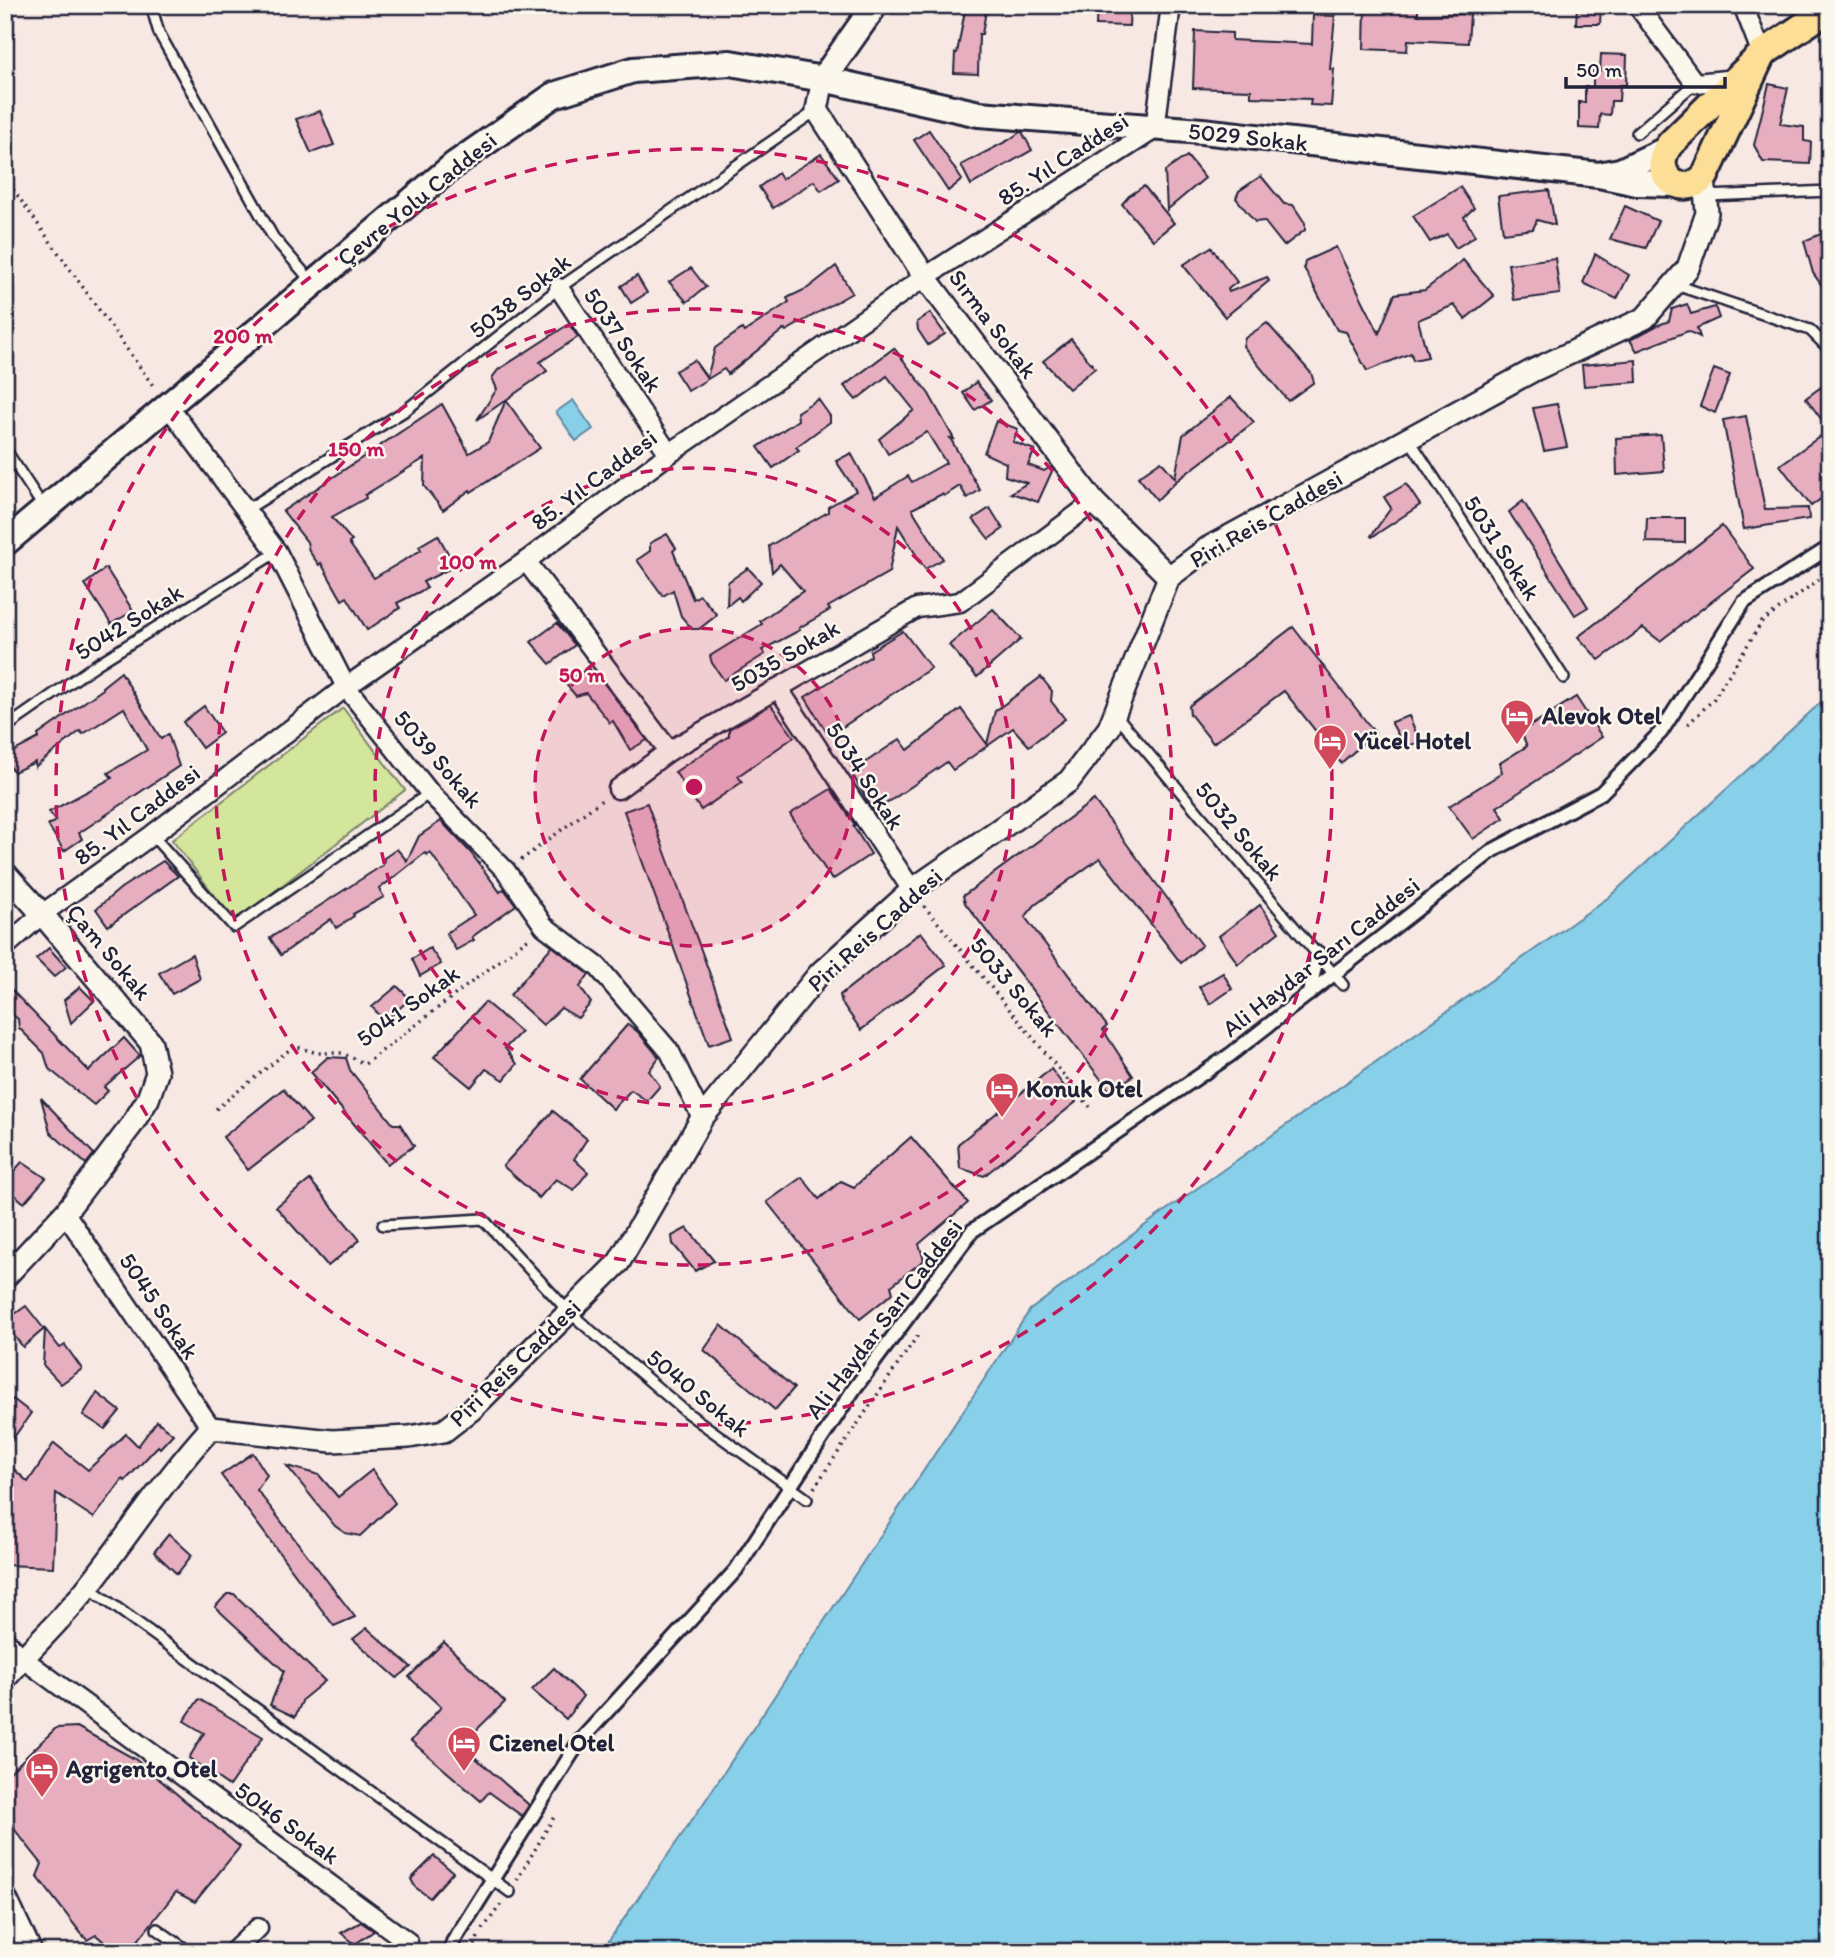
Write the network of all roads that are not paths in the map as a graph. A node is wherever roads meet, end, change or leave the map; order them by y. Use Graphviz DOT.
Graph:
graph roads {
  1 [pos="151,5"];
  2 [pos="875,5"];
  3 [pos="1171,5"];
  4 [pos="1637,5"];
  5 [pos="1743,5"];
  6 [pos="1830,8"];
  7 [pos="1762,54"];
  8 [pos="823,79"];
  9 [pos="1737,79"];
  10 [pos="1695,83"];
  11 [pos="817,110"];
  12 [pos="1155,129"];
  13 [pos="1637,134"];
  14 [pos="1668,147"];
  15 [pos="1598,175"];
  16 [pos="1698,188"];
  17 [pos="1830,191"];
  18 [pos="926,277"];
  19 [pos="313,283"];
  20 [pos="1674,285"];
  21 [pos="559,288"];
  22 [pos="1830,350"];
  23 [pos="168,406"];
  24 [pos="1409,439"];
  25 [pos="5,449"];
  26 [pos="669,454"];
  27 [pos="1094,502"];
  28 [pos="45,509"];
  29 [pos="246,510"];
  30 [pos="5,543"];
  31 [pos="1830,547"];
  32 [pos="276,552"];
  33 [pos="526,561"];
  34 [pos="1169,577"];
  35 [pos="1564,678"];
  36 [pos="346,687"];
  37 [pos="778,688"];
  38 [pos="1115,713"];
  39 [pos="5,728"];
  40 [pos="669,751"];
  41 [pos="618,789"];
  42 [pos="430,793"];
  43 [pos="152,835"];
  44 [pos="5,873"];
  45 [pos="912,891"];
  46 [pos="42,914"];
  47 [pos="5,947"];
  48 [pos="1318,953"];
  49 [pos="1335,974"];
  50 [pos="1343,985"];
  51 [pos="1309,993"];
  52 [pos="702,1118"];
  53 [pos="65,1213"];
  54 [pos="383,1225"];
  55 [pos="5,1277"];
  56 [pos="569,1312"];
  57 [pos="211,1428"];
  58 [pos="789,1488"];
  59 [pos="807,1499"];
  60 [pos="88,1587"];
  61 [pos="5,1640"];
  62 [pos="22,1658"];
  63 [pos="5,1679"];
  64 [pos="493,1881"];
  65 [pos="510,1892"];
  66 [pos="5,1897"];
  67 [pos="258,1928"];
  68 [pos="156,1929"];
  69 [pos="408,1942"];
  70 [pos="31,1952"];
  71 [pos="190,1952"];
  72 [pos="233,1952"];
  73 [pos="450,1952"];
  1 -- 19 [label="lane"];
  2 -- 8 [label="main road"];
  3 -- 12 [label="street"];
  4 -- 10 [label="street"];
  5 -- 7 [label="street"];
  6 -- 7 [label="main road"];
  7 -- 9 [label="main road"];
  7 -- 16 [label="main road"];
  8 -- 11 [label="street"];
  8 -- 12 [label="main road, 5029 Sokak"];
  8 -- 19 [label="main road, Çevre Yolu Caddesi"];
  9 -- 10 [label="street"];
  9 -- 14 [label="main road"];
  10 -- 13 [label="lane"];
  11 -- 18 [label="street, Sırma Sokak"];
  11 -- 21 [label="lane, 5038 Sokak"];
  12 -- 15 [label="main road, 5029 Sokak"];
  12 -- 18 [label="street, 85. Yıl Caddesi"];
  14 -- 15 [label="main road"];
  14 -- 16 [label="main road"];
  14 -- 16 [label="main road"];
  15 -- 16 [label="main road, 5029 Sokak"];
  16 -- 17 [label="lane"];
  16 -- 20 [label="street, Piri Reis Caddesi"];
  18 -- 26 [label="street, 85. Yıl Caddesi"];
  18 -- 27 [label="street, Sırma Sokak"];
  19 -- 23 [label="main road, Çevre Yolu Caddesi"];
  20 -- 22 [label="lane"];
  20 -- 24 [label="street, Piri Reis Caddesi"];
  21 -- 26 [label="street, 5037 Sokak"];
  21 -- 29 [label="lane, 5038 Sokak"];
  23 -- 28 [label="main road, Çevre Yolu Caddesi"];
  23 -- 29 [label="street, 5039 Sokak"];
  24 -- 34 [label="street, Piri Reis Caddesi"];
  24 -- 35 [label="lane, 5031 Sokak"];
  25 -- 28 [label="lane"];
  26 -- 33 [label="street, 85. Yıl Caddesi"];
  27 -- 34 [label="street, Sırma Sokak"];
  27 -- 37 [label="street, 5035 Sokak"];
  28 -- 30 [label="main road, Çevre Yolu Caddesi"];
  29 -- 32 [label="street, 5039 Sokak"];
  31 -- 49 [label="street, Ali Haydar Sarı Caddesi"];
  32 -- 36 [label="street, 5039 Sokak"];
  32 -- 39 [label="lane, 5042 Sokak"];
  33 -- 36 [label="street, 85. Yıl Caddesi"];
  33 -- 40 [label="street"];
  34 -- 38 [label="street, Piri Reis Caddesi"];
  36 -- 42 [label="street, 5039 Sokak"];
  36 -- 43 [label="street, 85. Yıl Caddesi"];
  37 -- 40 [label="street, 5035 Sokak"];
  37 -- 45 [label="street, 5034 Sokak"];
  38 -- 45 [label="street, Piri Reis Caddesi"];
  38 -- 48 [label="lane, 5032 Sokak"];
  40 -- 41 [label="street, 5035 Sokak"];
  42 -- 43 [label="lane"];
  42 -- 52 [label="street, 5039 Sokak"];
  43 -- 46 [label="street, 85. Yıl Caddesi"];
  44 -- 46 [label="street, Çam Sokak"];
  45 -- 52 [label="street, Piri Reis Caddesi"];
  46 -- 47 [label="street, 85. Yıl Caddesi"];
  46 -- 53 [label="street, Çam Sokak"];
  48 -- 49 [label="lane, 5032 Sokak"];
  48 -- 51 [label="street"];
  49 -- 50 [label="lane, 5032 Sokak"];
  49 -- 51 [label="street, Ali Haydar Sarı Caddesi"];
  51 -- 58 [label="street, Ali Haydar Sarı Caddesi"];
  52 -- 56 [label="street, Piri Reis Caddesi"];
  53 -- 55 [label="street"];
  53 -- 57 [label="street, 5045 Sokak"];
  54 -- 56 [label="lane, 5040 Sokak"];
  56 -- 57 [label="street, Piri Reis Caddesi"];
  56 -- 58 [label="lane, 5040 Sokak"];
  57 -- 60 [label="street"];
  58 -- 59 [label="lane, 5040 Sokak"];
  58 -- 64 [label="street, Ali Haydar Sarı Caddesi"];
  60 -- 62 [label="street"];
  60 -- 64 [label="lane"];
  61 -- 62 [label="street, 5046 Sokak"];
  62 -- 63 [label="street"];
  62 -- 69 [label="street, 5046 Sokak"];
  64 -- 65 [label="lane"];
  64 -- 73 [label="street, Ali Haydar Sarı Caddesi"];
  66 -- 70 [label="street"];
  67 -- 72 [label="street"];
  68 -- 71 [label="lane"];
}
